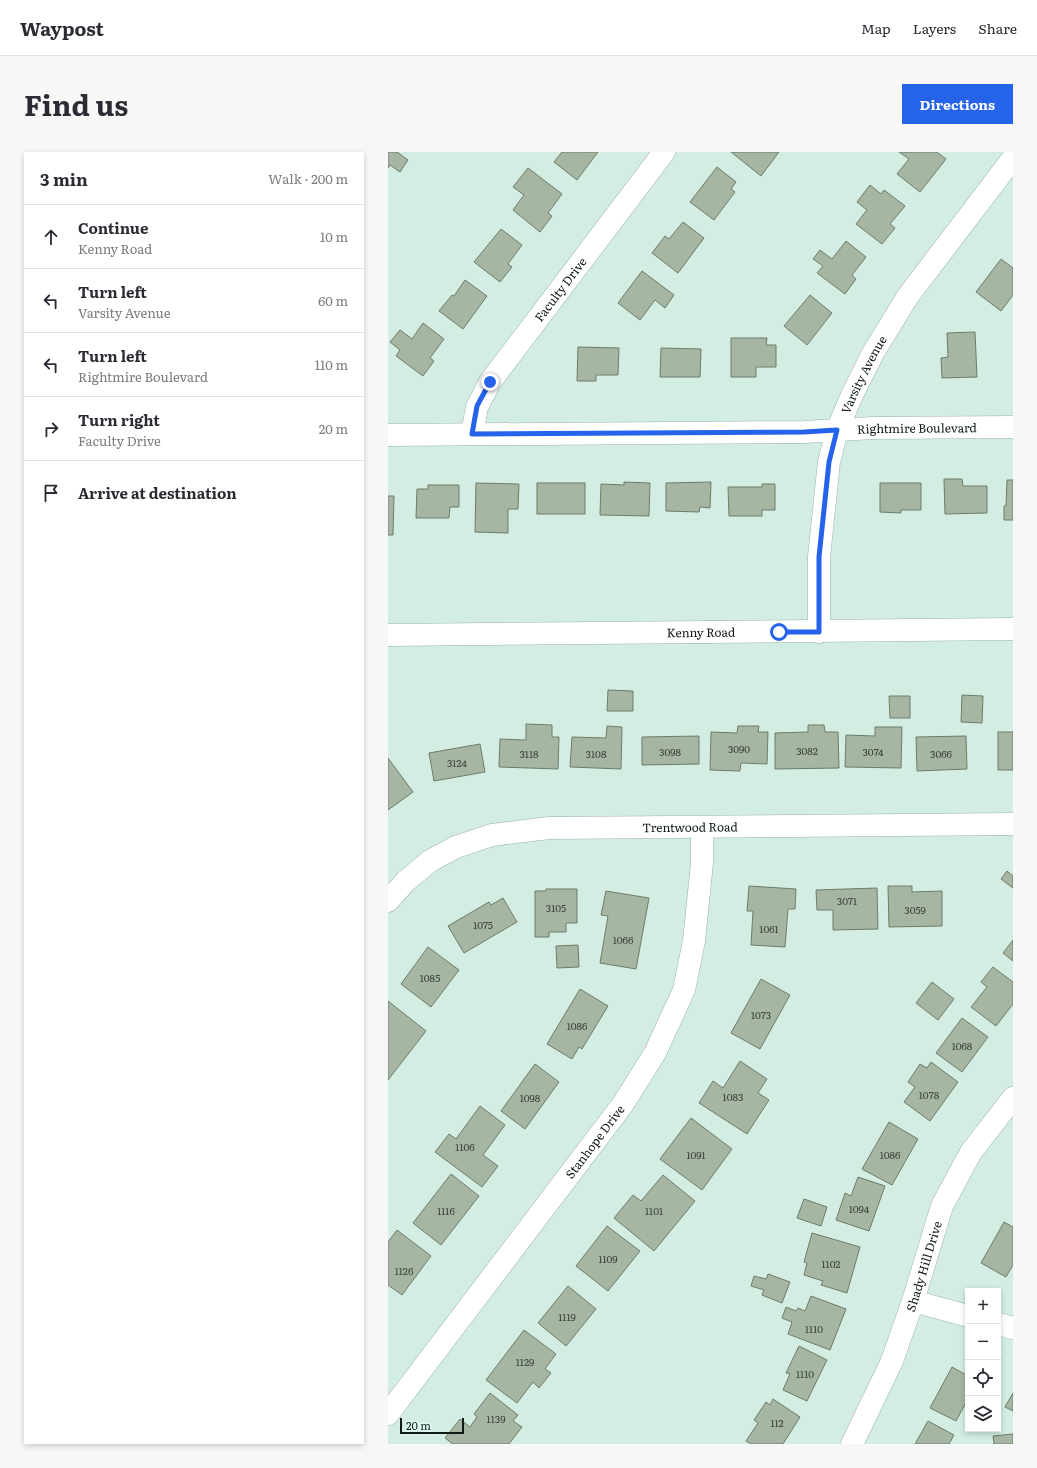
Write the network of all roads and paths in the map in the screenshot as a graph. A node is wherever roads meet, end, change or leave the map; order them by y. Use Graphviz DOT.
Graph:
graph roads {
  1 [pos="664,152"];
  2 [pos="1013,158"];
  3 [pos="1013,427"];
  4 [pos="837,430"];
  5 [pos="472,434"];
  6 [pos="388,435"];
  7 [pos="1013,629"];
  8 [pos="819,632"];
  9 [pos="388,635"];
  10 [pos="1013,824"];
  11 [pos="702,827"];
  12 [pos="388,901"];
  13 [pos="1013,1098"];
  14 [pos="913,1301"];
  15 [pos="965,1315"];
  16 [pos="1001,1325"];
  17 [pos="1013,1328"];
  18 [pos="388,1414"];
  19 [pos="852,1444"];
  1 -- 5 [label="street, Faculty Drive"];
  2 -- 4 [label="street, Varsity Avenue"];
  3 -- 4 [label="street, Rightmire Boulevard"];
  4 -- 5 [label="street, Rightmire Boulevard"];
  4 -- 8 [label="street, Varsity Avenue"];
  5 -- 6 [label="street, Rightmire Boulevard"];
  7 -- 8 [label="street, Kenny Road"];
  8 -- 9 [label="street, Kenny Road"];
  10 -- 11 [label="street, Trentwood Road"];
  11 -- 12 [label="street, Trentwood Road"];
  11 -- 18 [label="street, Stanhope Drive"];
  13 -- 14 [label="street, Shady Hill Drive"];
  14 -- 15 [label="street"];
  14 -- 19 [label="street, Shady Hill Drive"];
  16 -- 17 [label="street"];
}
